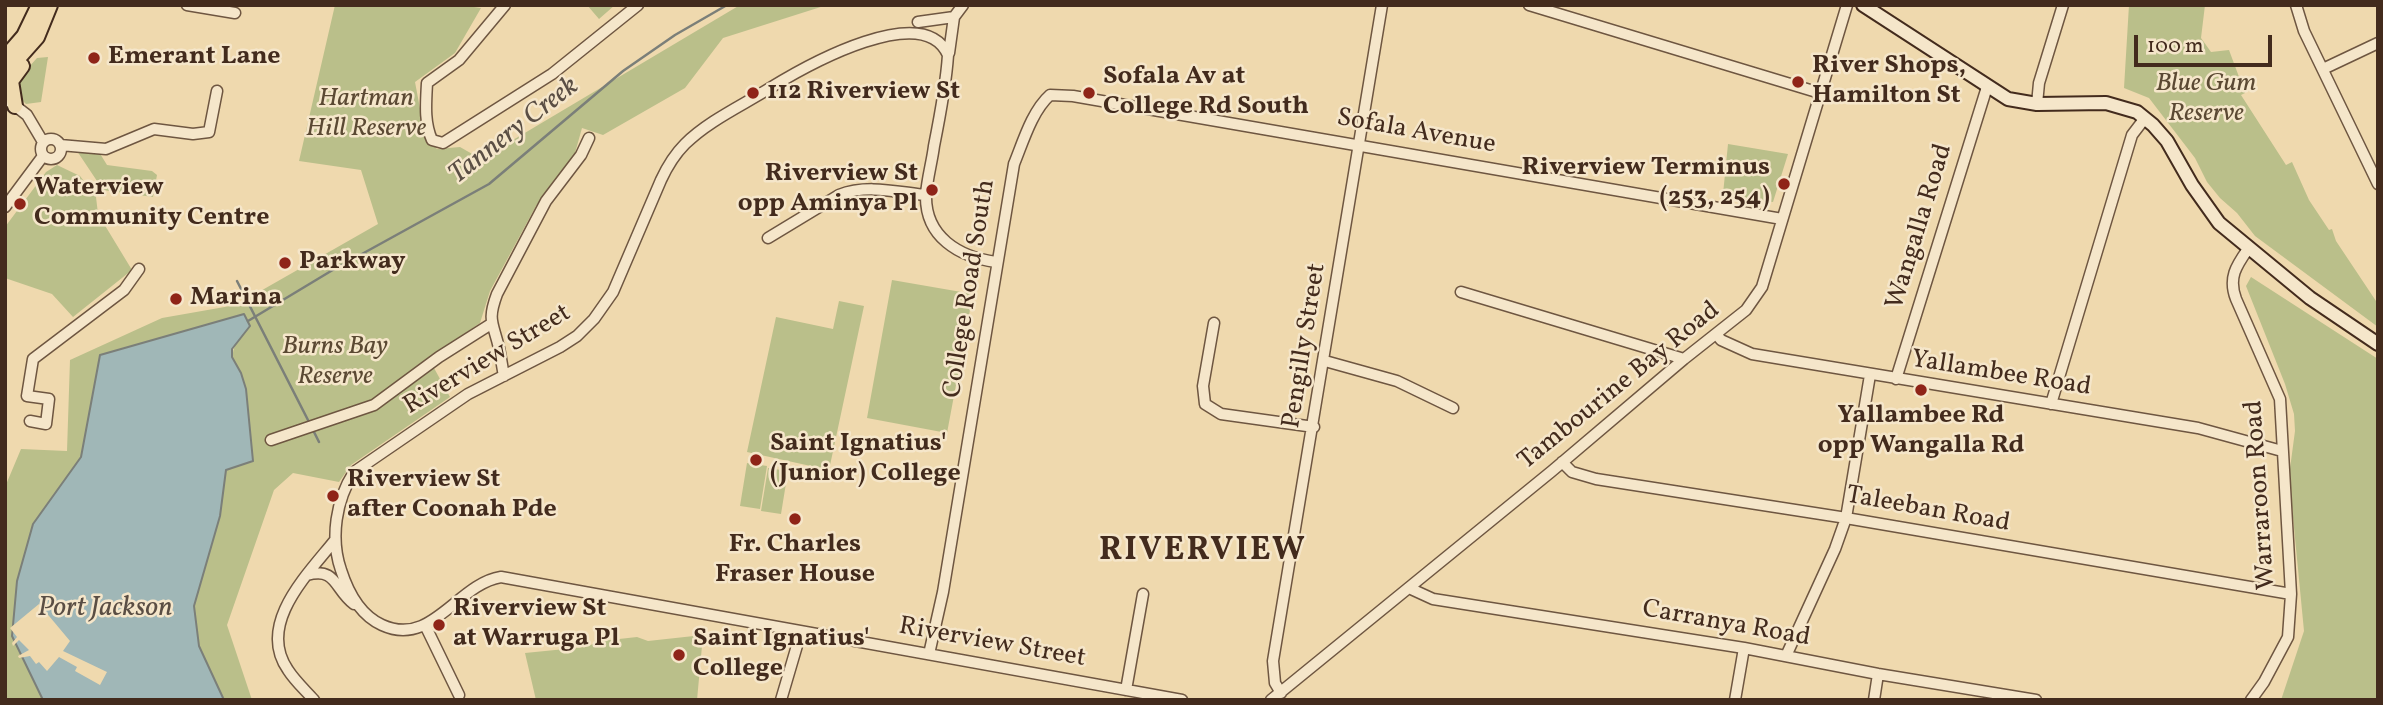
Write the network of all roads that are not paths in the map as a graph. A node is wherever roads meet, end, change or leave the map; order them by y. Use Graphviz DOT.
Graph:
graph roads {
  1 [pos="39,5"];
  2 [pos="50,5"];
  3 [pos="187,5"];
  4 [pos="505,5"];
  5 [pos="638,5"];
  6 [pos="963,5"];
  7 [pos="1382,5"];
  8 [pos="1529,5"];
  9 [pos="1847,5"];
  10 [pos="1863,5"];
  11 [pos="2063,5"];
  12 [pos="2296,5"];
  13 [pos="235,13"];
  14 [pos="954,17"];
  15 [pos="911,23"];
  16 [pos="37,37"];
  17 [pos="2378,43"];
  18 [pos="948,55"];
  19 [pos="5,58"];
  20 [pos="2323,69"];
  21 [pos="5,73"];
  22 [pos="1987,87"];
  23 [pos="218,91"];
  24 [pos="1820,93"];
  25 [pos="1044,101"];
  26 [pos="10,102"];
  27 [pos="2036,104"];
  28 [pos="2145,118"];
  29 [pos="589,138"];
  30 [pos="43,142"];
  31 [pos="1360,144"];
  32 [pos="60,145"];
  33 [pos="43,156"];
  34 [pos="2378,184"];
  35 [pos="926,195"];
  36 [pos="5,208"];
  37 [pos="1782,219"];
  38 [pos="768,238"];
  39 [pos="2248,249"];
  40 [pos="996,262"];
  41 [pos="139,268"];
  42 [pos="1461,292"];
  43 [pos="1214,323"];
  44 [pos="491,324"];
  45 [pos="1717,335"];
  46 [pos="2378,344"];
  47 [pos="1684,359"];
  48 [pos="1325,361"];
  49 [pos="1870,375"];
  50 [pos="504,376"];
  51 [pos="1896,379"];
  52 [pos="2051,404"];
  53 [pos="1453,408"];
  54 [pos="30,421"];
  55 [pos="1314,426"];
  56 [pos="271,440"];
  57 [pos="2282,451"];
  58 [pos="1562,462"];
  59 [pos="1846,518"];
  60 [pos="335,540"];
  61 [pos="307,575"];
  62 [pos="1409,588"];
  63 [pos="1143,594"];
  64 [pos="2291,594"];
  65 [pos="360,608"];
  66 [pos="425,625"];
  67 [pos="801,632"];
  68 [pos="1744,648"];
  69 [pos="929,654"];
  70 [pos="1786,656"];
  71 [pos="1878,674"];
  72 [pos="1126,690"];
  73 [pos="1280,693"];
  74 [pos="459,695"];
  75 [pos="314,700"];
  76 [pos="781,700"];
  77 [pos="1182,700"];
  78 [pos="1272,700"];
  79 [pos="1735,700"];
  80 [pos="1874,700"];
  81 [pos="2036,700"];
  82 [pos="2250,700"];
  1 -- 19 [label="main road"];
  2 -- 16 [label="main road"];
  3 -- 13 [label="street"];
  4 -- 5 [label="street"];
  6 -- 14 [label="street"];
  7 -- 31 [label="street, Pengilly Street"];
  8 -- 24 [label="street"];
  9 -- 24 [label="street, Tambourine Bay Road"];
  10 -- 22 [label="main road"];
  11 -- 27 [label="street"];
  12 -- 20 [label="street"];
  14 -- 15 [label="street, Riverview Street"];
  14 -- 18 [label="street"];
  15 -- 18 [label="street"];
  15 -- 50 [label="street, Riverview Street"];
  16 -- 21 [label="main road"];
  16 -- 26 [label="main road"];
  17 -- 20 [label="street"];
  18 -- 35 [label="street"];
  20 -- 34 [label="street"];
  22 -- 27 [label="main road"];
  22 -- 51 [label="street, Wangalla Road"];
  23 -- 32 [label="street"];
  24 -- 37 [label="street, Tambourine Bay Road"];
  25 -- 31 [label="street, Sofala Avenue"];
  25 -- 40 [label="street, College Road South"];
  26 -- 30 [label="street"];
  27 -- 28 [label="main road"];
  28 -- 39 [label="main road"];
  28 -- 52 [label="street"];
  29 -- 44 [label="street"];
  30 -- 32 [label="street"];
  30 -- 33 [label="street"];
  31 -- 37 [label="street, Sofala Avenue"];
  31 -- 48 [label="street, Pengilly Street"];
  32 -- 33 [label="street"];
  33 -- 36 [label="street"];
  35 -- 38 [label="street"];
  35 -- 40 [label="street"];
  37 -- 45 [label="street, Tambourine Bay Road"];
  39 -- 46 [label="main road"];
  39 -- 57 [label="street, Warraroon Road"];
  40 -- 69 [label="street, College Road South"];
  41 -- 54 [label="street"];
  42 -- 47 [label="street"];
  43 -- 55 [label="street"];
  44 -- 50 [label="street"];
  44 -- 56 [label="street"];
  45 -- 47 [label="street, Tambourine Bay Road"];
  45 -- 49 [label="street, Yallambee Road"];
  47 -- 58 [label="street, Tambourine Bay Road"];
  48 -- 53 [label="street"];
  48 -- 55 [label="street, Pengilly Street"];
  49 -- 51 [label="street, Yallambee Road"];
  49 -- 59 [label="street"];
  50 -- 60 [label="street, Riverview Street"];
  51 -- 52 [label="street, Yallambee Road"];
  52 -- 57 [label="street, Yallambee Road"];
  55 -- 73 [label="street, Pengilly Street"];
  57 -- 64 [label="street, Warraroon Road"];
  58 -- 59 [label="street, Taleeban Road"];
  58 -- 62 [label="street, Tambourine Bay Road"];
  59 -- 64 [label="street, Taleeban Road"];
  59 -- 70 [label="street"];
  60 -- 61 [label="street"];
  60 -- 65 [label="street, Riverview Street"];
  61 -- 65 [label="street, Riverview Street"];
  61 -- 75 [label="street"];
  62 -- 68 [label="street, Carranya Road"];
  62 -- 73 [label="street, Tambourine Bay Road"];
  63 -- 72 [label="street"];
  64 -- 82 [label="street, Warraroon Road"];
  65 -- 66 [label="street, Riverview Street"];
  66 -- 67 [label="street, Riverview Street"];
  66 -- 74 [label="street"];
  67 -- 69 [label="street, Riverview Street"];
  67 -- 76 [label="street"];
  68 -- 70 [label="street, Carranya Road"];
  68 -- 79 [label="street"];
  69 -- 72 [label="street, Riverview Street"];
  70 -- 71 [label="street, Carranya Road"];
  71 -- 80 [label="street"];
  71 -- 81 [label="street, Carranya Road"];
  72 -- 77 [label="street, Riverview Street"];
  73 -- 78 [label="street, Tambourine Bay Road"];
}
